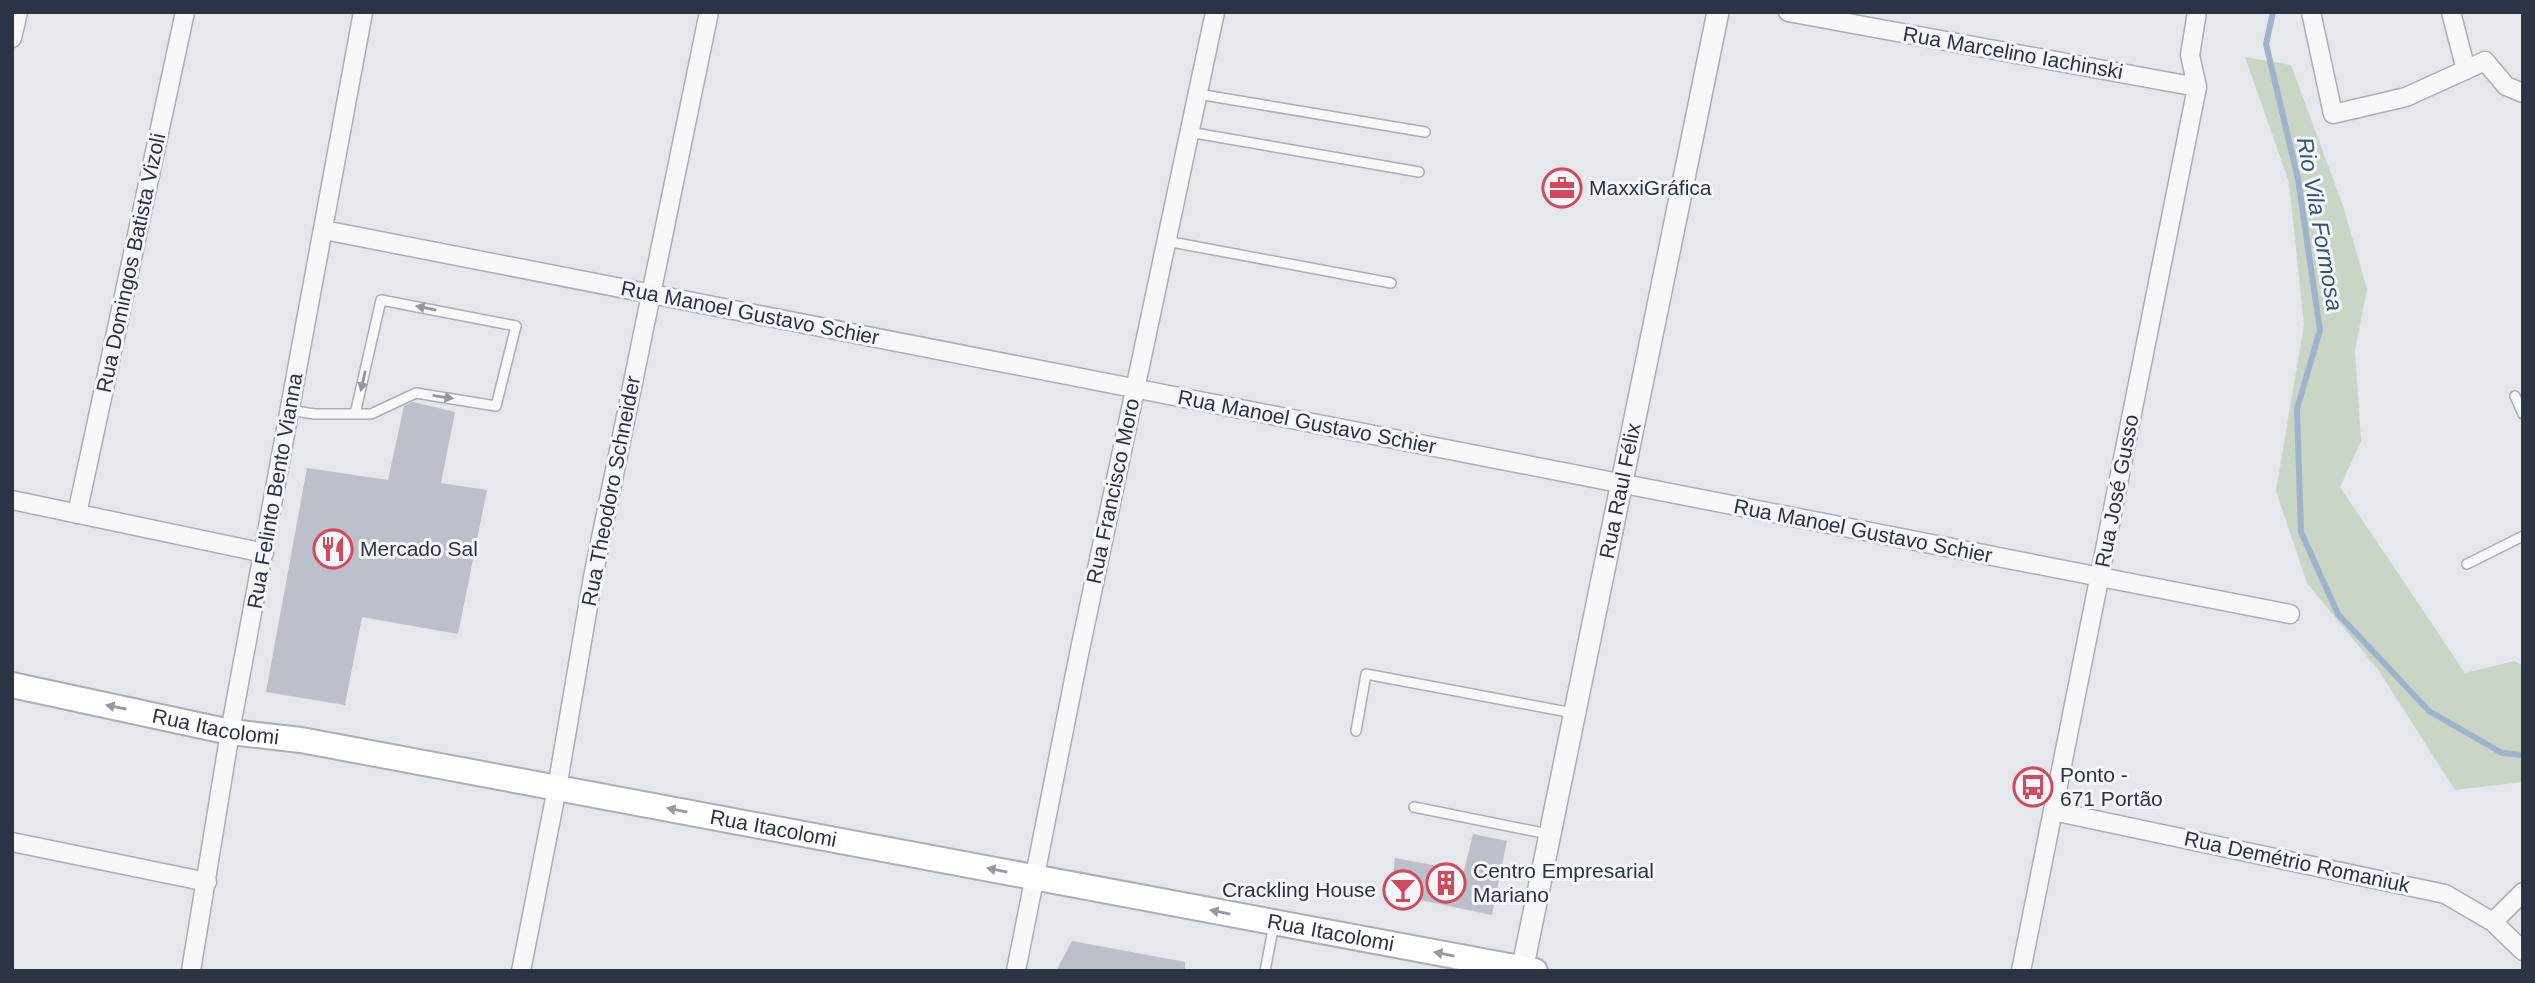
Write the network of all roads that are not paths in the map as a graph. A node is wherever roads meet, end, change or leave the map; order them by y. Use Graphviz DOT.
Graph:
graph roads {
  1 [pos="18,12"];
  2 [pos="185,12"];
  3 [pos="363,12"];
  4 [pos="709,12"];
  5 [pos="1215,12"];
  6 [pos="1718,12"];
  7 [pos="1788,12"];
  8 [pos="2197,12"];
  9 [pos="2311,12"];
  10 [pos="2451,12"];
  11 [pos="12,38"];
  12 [pos="2466,70"];
  13 [pos="2197,87"];
  14 [pos="2523,93"];
  15 [pos="1198,94"];
  16 [pos="1189,132"];
  17 [pos="1425,132"];
  18 [pos="1419,172"];
  19 [pos="324,230"];
  20 [pos="1166,242"];
  21 [pos="1391,283"];
  22 [pos="651,294"];
  23 [pos="1135,388"];
  24 [pos="2515,396"];
  25 [pos="289,410"];
  26 [pos="355,414"];
  27 [pos="2523,414"];
  28 [pos="1622,484"];
  29 [pos="12,500"];
  30 [pos="77,514"];
  31 [pos="2523,536"];
  32 [pos="264,553"];
  33 [pos="2467,564"];
  34 [pos="2100,577"];
  35 [pos="2290,614"];
  36 [pos="12,685"];
  37 [pos="1575,714"];
  38 [pos="1356,731"];
  39 [pos="230,732"];
  40 [pos="557,788"];
  41 [pos="1414,807"];
  42 [pos="2053,811"];
  43 [pos="1550,835"];
  44 [pos="12,842"];
  45 [pos="1034,877"];
  46 [pos="206,882"];
  47 [pos="2523,891"];
  48 [pos="1275,922"];
  49 [pos="2493,922"];
  50 [pos="2523,951"];
  51 [pos="1527,970"];
  52 [pos="191,971"];
  53 [pos="521,971"];
  54 [pos="1016,971"];
  55 [pos="1265,971"];
  56 [pos="2021,971"];
  1 -- 11 [label="street"];
  2 -- 30 [label="street, Rua Domingos Batista Vizoli"];
  3 -- 19 [label="street, Rua Felinto Bento Vianna"];
  4 -- 22 [label="street, Rua Theodoro Schneider"];
  5 -- 15 [label="street, Rua Francisco Moro"];
  6 -- 28 [label="street, Rua Raul Félix"];
  7 -- 13 [label="street, Rua Marcelino Iachinski"];
  8 -- 13 [label="street, Rua José Gusso"];
  9 -- 12 [label="street"];
  10 -- 12 [label="street"];
  12 -- 14 [label="street"];
  13 -- 34 [label="street, Rua José Gusso"];
  15 -- 16 [label="street, Rua Francisco Moro"];
  15 -- 17 [label="lane"];
  16 -- 18 [label="lane"];
  16 -- 20 [label="street, Rua Francisco Moro"];
  19 -- 22 [label="street, Rua Manoel Gustavo Schier"];
  19 -- 25 [label="street, Rua Felinto Bento Vianna"];
  20 -- 21 [label="lane"];
  20 -- 23 [label="street, Rua Francisco Moro"];
  22 -- 23 [label="street, Rua Manoel Gustavo Schier"];
  22 -- 40 [label="street, Rua Theodoro Schneider"];
  23 -- 28 [label="street, Rua Manoel Gustavo Schier"];
  23 -- 45 [label="street, Rua Francisco Moro"];
  24 -- 27 [label="lane"];
  25 -- 26 [label="lane"];
  25 -- 32 [label="street, Rua Felinto Bento Vianna"];
  26 -- 26 [label="lane, one-way"];
  28 -- 34 [label="street, Rua Manoel Gustavo Schier"];
  28 -- 37 [label="street, Rua Raul Félix"];
  29 -- 30 [label="street"];
  30 -- 32 [label="street"];
  31 -- 33 [label="lane"];
  32 -- 39 [label="street, Rua Felinto Bento Vianna"];
  34 -- 35 [label="street, Rua Manoel Gustavo Schier"];
  34 -- 42 [label="street, Rua José Gusso"];
  39 -- 36 [label="main road, Rua Itacolomi, one-way"];
  37 -- 38 [label="lane"];
  37 -- 43 [label="street, Rua Raul Félix"];
  39 -- 40 [label="main road, Rua Itacolomi"];
  39 -- 46 [label="street, Rua Felinto Bento Vianna"];
  45 -- 40 [label="main road, Rua Itacolomi, one-way"];
  40 -- 53 [label="street, Rua Theodoro Schneider"];
  41 -- 43 [label="lane"];
  42 -- 49 [label="street, Rua Demétrio Romaniuk"];
  42 -- 56 [label="street, Rua José Gusso"];
  43 -- 51 [label="street, Rua Raul Félix"];
  44 -- 46 [label="street"];
  48 -- 45 [label="main road, Rua Itacolomi, one-way"];
  45 -- 54 [label="street, Rua Francisco Moro"];
  46 -- 52 [label="street, Rua Felinto Bento Vianna"];
  47 -- 49 [label="street"];
  51 -- 48 [label="main road, Rua Itacolomi, one-way"];
  48 -- 55 [label="lane"];
  49 -- 50 [label="street, Rua Demétrio Romaniuk"];
}
